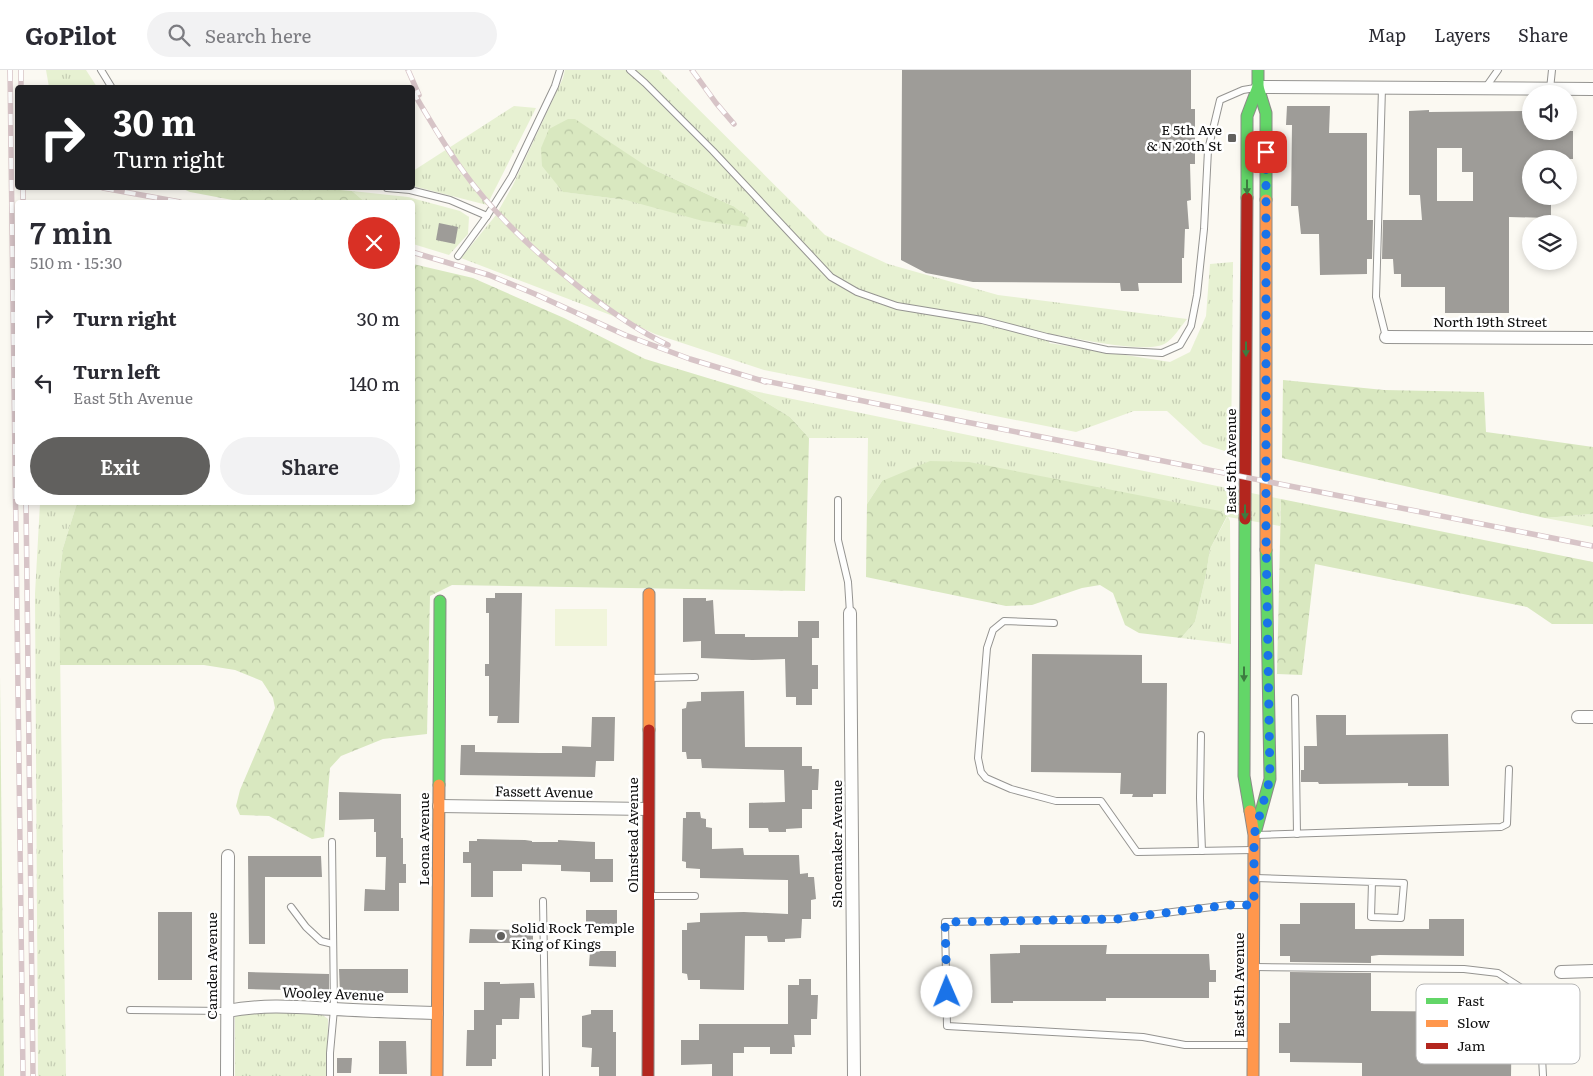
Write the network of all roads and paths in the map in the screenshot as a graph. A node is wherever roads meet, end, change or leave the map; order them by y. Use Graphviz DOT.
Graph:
graph roads {
  1 [pos="101,70"];
  2 [pos="560,70"];
  3 [pos="630,70"];
  4 [pos="1258,70"];
  5 [pos="1498,70"];
  6 [pos="1552,70"];
  7 [pos="110,85"];
  8 [pos="1550,85"];
  9 [pos="1258,87"];
  10 [pos="1382,88"];
  11 [pos="1485,88"];
  12 [pos="1522,89"];
  13 [pos="1577,89"];
  14 [pos="1593,89"];
  15 [pos="410,190"];
  16 [pos="487,216"];
  17 [pos="458,256"];
  18 [pos="1386,337"];
  19 [pos="1593,338"];
  20 [pos="838,500"];
  21 [pos="649,594"];
  22 [pos="440,601"];
  23 [pos="850,613"];
  24 [pos="1054,624"];
  25 [pos="695,677"];
  26 [pos="649,678"];
  27 [pos="1295,698"];
  28 [pos="1578,717"];
  29 [pos="1593,718"];
  30 [pos="1201,735"];
  31 [pos="1509,769"];
  32 [pos="439,806"];
  33 [pos="648,809"];
  34 [pos="1297,834"];
  35 [pos="1254,835"];
  36 [pos="332,842"];
  37 [pos="1254,850"];
  38 [pos="1202,851"];
  39 [pos="228,856"];
  40 [pos="1254,878"];
  41 [pos="1372,882"];
  42 [pos="648,896"];
  43 [pos="695,896"];
  44 [pos="543,901"];
  45 [pos="1254,905"];
  46 [pos="291,907"];
  47 [pos="334,944"];
  48 [pos="1254,967"];
  49 [pos="1593,971"];
  50 [pos="1561,972"];
  51 [pos="1515,984"];
  52 [pos="334,1009"];
  53 [pos="130,1010"];
  54 [pos="227,1011"];
  55 [pos="437,1013"];
  56 [pos="1254,1045"];
  57 [pos="227,1076"];
  58 [pos="330,1076"];
  59 [pos="437,1076"];
  60 [pos="546,1076"];
  61 [pos="648,1076"];
  62 [pos="854,1076"];
  63 [pos="1254,1076"];
  1 -- 7 [label="lane"];
  2 -- 16 [label="lane"];
  3 -- 9 [label="lane"];
  4 -- 9 [label="main road, East 5th Avenue"];
  5 -- 11 [label="lane"];
  6 -- 8 [label="lane"];
  9 -- 10 [label="street"];
  9 -- 35 [label="main road, East 5th Avenue, one-way"];
  9 -- 35 [label="main road, East 5th Avenue"];
  10 -- 11 [label="street"];
  10 -- 18 [label="lane"];
  11 -- 12 [label="street"];
  13 -- 14 [label="street"];
  15 -- 16 [label="lane"];
  16 -- 17 [label="lane"];
  18 -- 19 [label="street, North 19th Street"];
  20 -- 23 [label="lane"];
  21 -- 26 [label="main road, Olmstead Avenue"];
  22 -- 32 [label="main road, Leona Avenue"];
  23 -- 62 [label="street, Shoemaker Avenue"];
  24 -- 38 [label="lane"];
  25 -- 26 [label="lane"];
  26 -- 33 [label="main road, Olmstead Avenue"];
  27 -- 34 [label="lane"];
  28 -- 29 [label="street"];
  30 -- 38 [label="lane"];
  31 -- 34 [label="lane"];
  32 -- 33 [label="street, Fassett Avenue"];
  32 -- 55 [label="main road, Leona Avenue"];
  33 -- 42 [label="main road, Olmstead Avenue"];
  34 -- 35 [label="lane"];
  35 -- 37 [label="main road, East 5th Avenue"];
  36 -- 47 [label="lane"];
  37 -- 38 [label="lane"];
  37 -- 40 [label="main road, East 5th Avenue"];
  39 -- 54 [label="street, Camden Avenue"];
  40 -- 41 [label="lane"];
  40 -- 45 [label="main road, East 5th Avenue"];
  41 -- 41 [label="lane"];
  42 -- 43 [label="lane"];
  42 -- 61 [label="main road, Olmstead Avenue"];
  44 -- 60 [label="lane"];
  45 -- 48 [label="main road, East 5th Avenue"];
  45 -- 56 [label="lane"];
  46 -- 47 [label="lane"];
  47 -- 52 [label="lane"];
  48 -- 51 [label="lane"];
  48 -- 56 [label="main road, East 5th Avenue"];
  49 -- 50 [label="street"];
  52 -- 54 [label="street, Wooley Avenue"];
  52 -- 55 [label="street, Wooley Avenue"];
  52 -- 58 [label="lane"];
  53 -- 54 [label="lane"];
  54 -- 57 [label="street, Camden Avenue"];
  55 -- 59 [label="main road, Leona Avenue"];
  56 -- 63 [label="main road, East 5th Avenue"];
}
